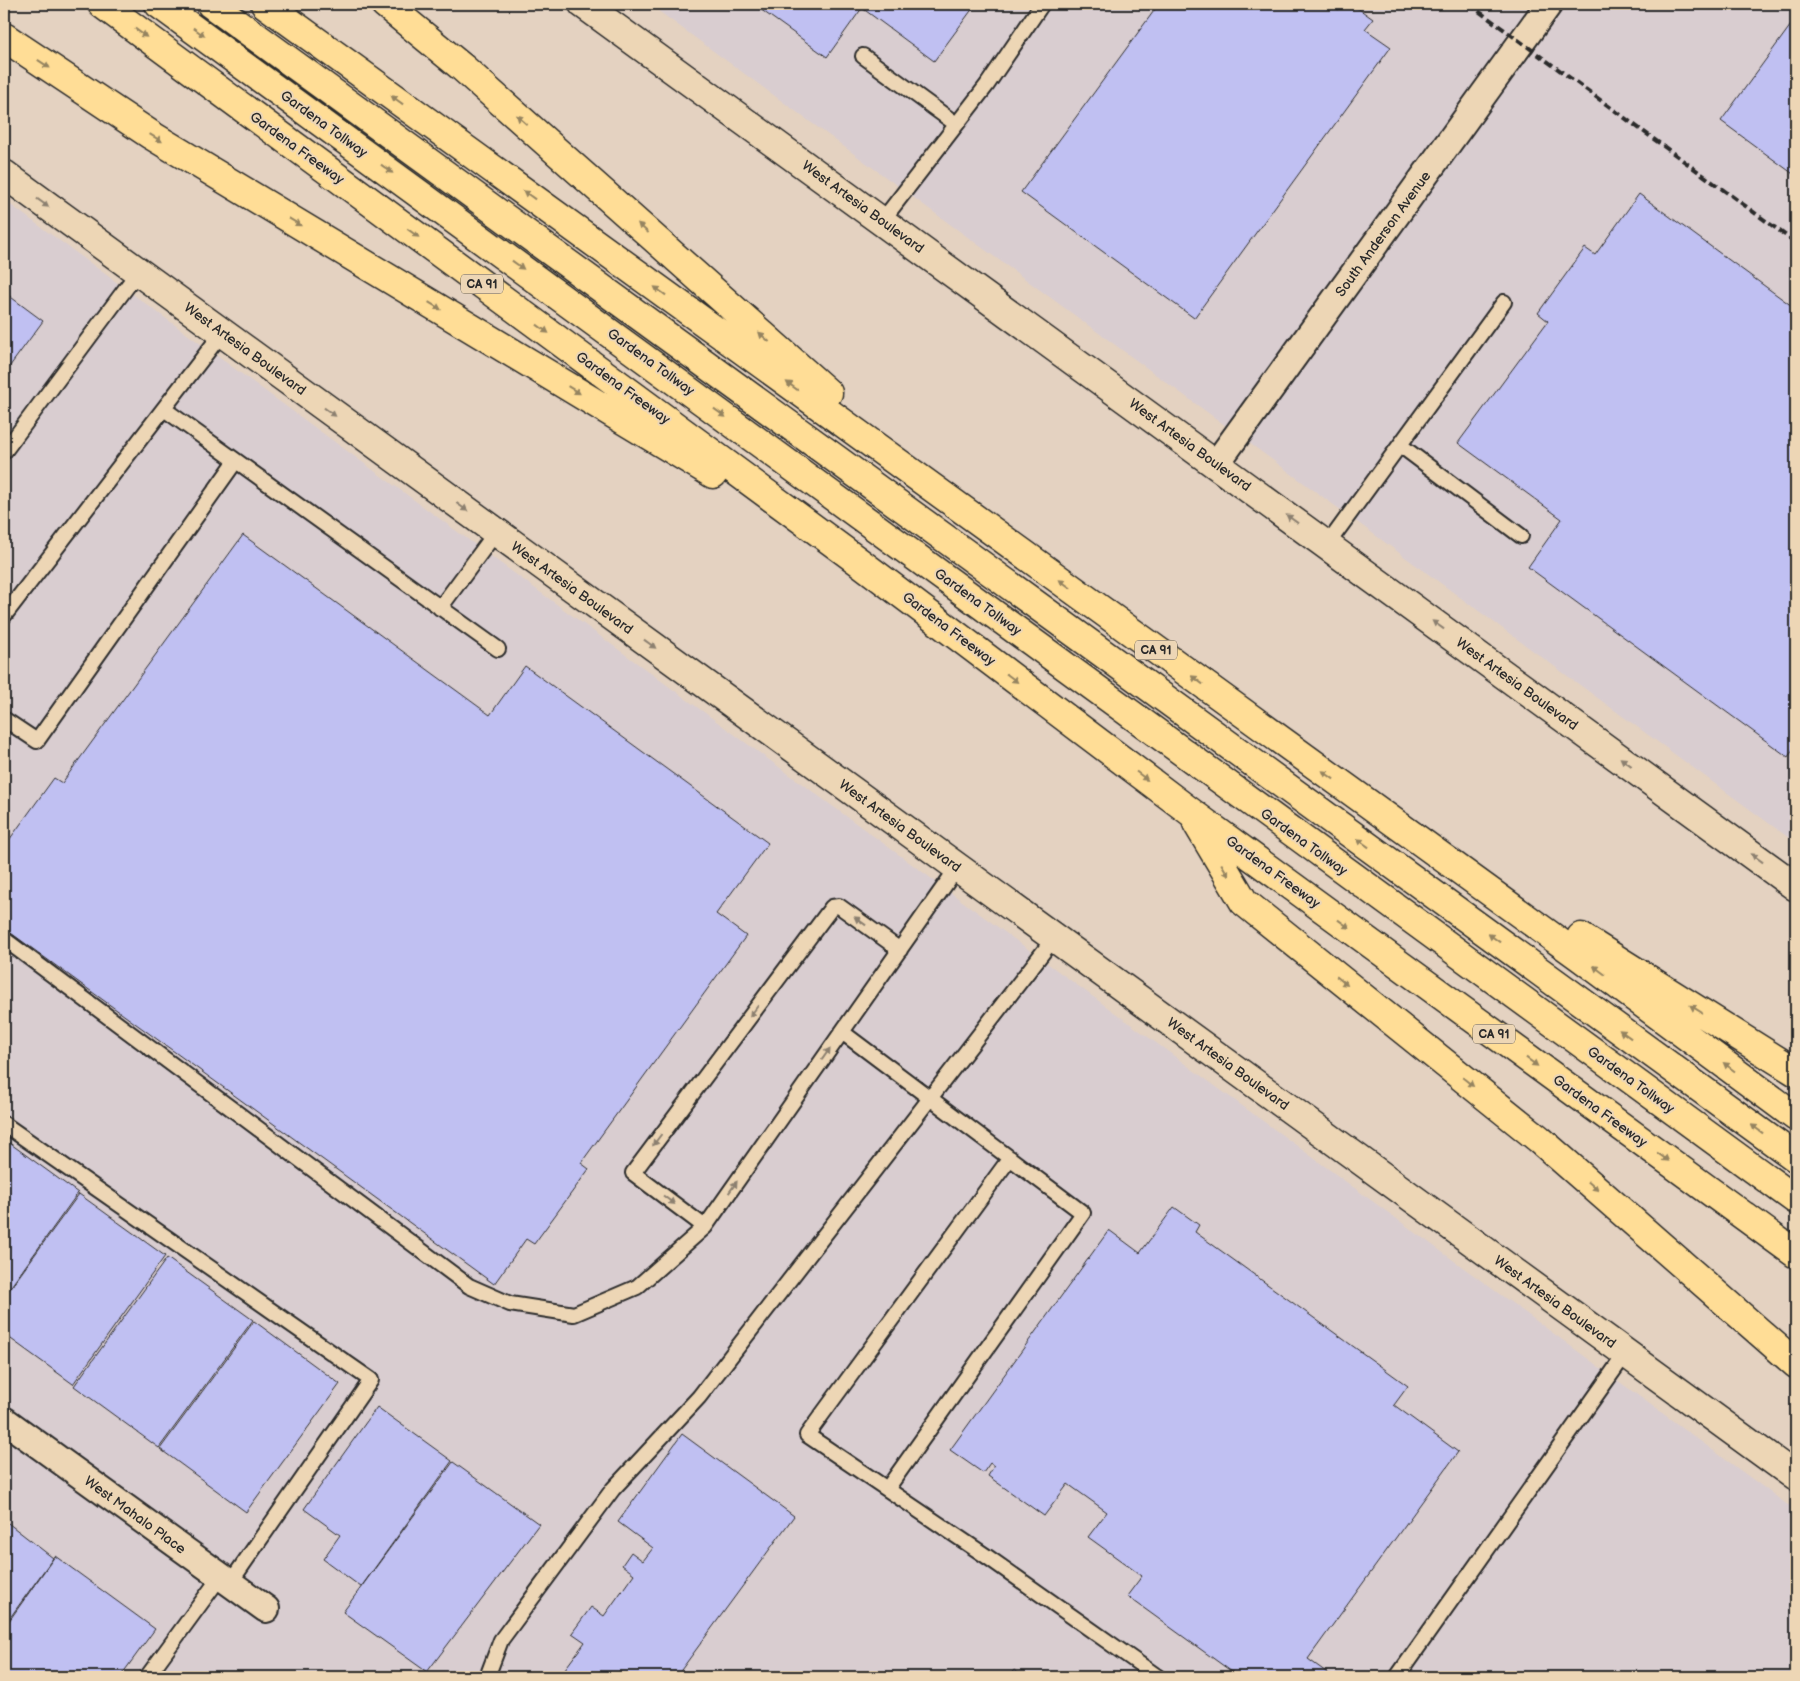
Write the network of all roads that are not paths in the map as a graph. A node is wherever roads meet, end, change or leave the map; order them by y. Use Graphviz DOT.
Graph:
graph roads {
  1 [pos="102,4"];
  2 [pos="159,4"];
  3 [pos="211,4"];
  4 [pos="265,4"];
  5 [pos="385,4"];
  6 [pos="584,4"];
  7 [pos="1042,4"];
  8 [pos="1549,4"];
  9 [pos="4,37"];
  10 [pos="863,56"];
  11 [pos="956,124"];
  12 [pos="4,174"];
  13 [pos="882,220"];
  14 [pos="138,272"];
  15 [pos="1504,302"];
  16 [pos="222,333"];
  17 [pos="164,409"];
  18 [pos="1400,445"];
  19 [pos="4,452"];
  20 [pos="236,462"];
  21 [pos="1216,464"];
  22 [pos="944,497"];
  23 [pos="496,532"];
  24 [pos="1521,536"];
  25 [pos="1327,545"];
  26 [pos="862,564"];
  27 [pos="440,608"];
  28 [pos="4,616"];
  29 [pos="498,649"];
  30 [pos="4,719"];
  31 [pos="1368,804"];
  32 [pos="1192,813"];
  33 [pos="957,868"];
  34 [pos="1796,887"];
  35 [pos="1054,938"];
  36 [pos="4,939"];
  37 [pos="900,950"];
  38 [pos="842,1032"];
  39 [pos="1796,1072"];
  40 [pos="932,1098"];
  41 [pos="1796,1117"];
  42 [pos="4,1124"];
  43 [pos="1010,1158"];
  44 [pos="1796,1158"];
  45 [pos="1796,1200"];
  46 [pos="705,1227"];
  47 [pos="1796,1254"];
  48 [pos="1626,1353"];
  49 [pos="1796,1364"];
  50 [pos="4,1420"];
  51 [pos="1796,1477"];
  52 [pos="888,1489"];
  53 [pos="225,1580"];
  54 [pos="266,1610"];
  55 [pos="146,1677"];
  56 [pos="487,1677"];
  57 [pos="1158,1677"];
  58 [pos="1397,1677"];
  1 -- 26 [label="highway, Gardena Freeway / CA 91, one-way"];
  2 -- 45 [label="highway, Gardena Tollway, one-way"];
  44 -- 3 [label="highway, one-way"];
  22 -- 4 [label="highway, CA 91, one-way"];
  22 -- 5 [label="highway, one-way"];
  6 -- 13 [label="main road, West Artesia Boulevard"];
  7 -- 11 [label="lane"];
  8 -- 21 [label="street, South Anderson Avenue"];
  9 -- 26 [label="highway, one-way"];
  10 -- 11 [label="lane"];
  11 -- 13 [label="lane"];
  12 -- 14 [label="main road, West Artesia Boulevard, one-way"];
  13 -- 21 [label="main road, West Artesia Boulevard"];
  14 -- 16 [label="main road, West Artesia Boulevard"];
  14 -- 19 [label="lane"];
  15 -- 18 [label="lane"];
  16 -- 17 [label="lane"];
  16 -- 23 [label="main road, West Artesia Boulevard, one-way"];
  17 -- 20 [label="lane"];
  17 -- 28 [label="lane"];
  18 -- 24 [label="lane"];
  18 -- 25 [label="lane"];
  20 -- 27 [label="lane"];
  20 -- 30 [label="lane"];
  25 -- 21 [label="main road, West Artesia Boulevard, one-way"];
  31 -- 22 [label="highway, CA 91, one-way"];
  23 -- 27 [label="lane"];
  23 -- 33 [label="main road, West Artesia Boulevard, one-way"];
  34 -- 25 [label="main road, West Artesia Boulevard, one-way"];
  26 -- 32 [label="highway, Gardena Freeway / CA 91, one-way"];
  27 -- 29 [label="lane"];
  39 -- 31 [label="highway, one-way"];
  41 -- 31 [label="highway, CA 91, one-way"];
  32 -- 47 [label="highway, Gardena Freeway / CA 91, one-way"];
  32 -- 49 [label="highway, one-way"];
  33 -- 35 [label="main road, West Artesia Boulevard"];
  33 -- 37 [label="lane"];
  35 -- 40 [label="lane"];
  35 -- 48 [label="main road, West Artesia Boulevard"];
  36 -- 46 [label="lane"];
  37 -- 38 [label="lane"];
  37 -- 46 [label="lane, one-way"];
  38 -- 40 [label="lane"];
  46 -- 38 [label="lane, one-way"];
  40 -- 43 [label="lane"];
  40 -- 56 [label="lane"];
  42 -- 53 [label="lane"];
  43 -- 52 [label="lane"];
  43 -- 52 [label="lane"];
  48 -- 51 [label="main road, West Artesia Boulevard"];
  48 -- 58 [label="lane"];
  50 -- 53 [label="street, West Mahalo Place"];
  52 -- 57 [label="lane"];
  53 -- 54 [label="street, West Mahalo Place"];
  53 -- 55 [label="lane"];
}
